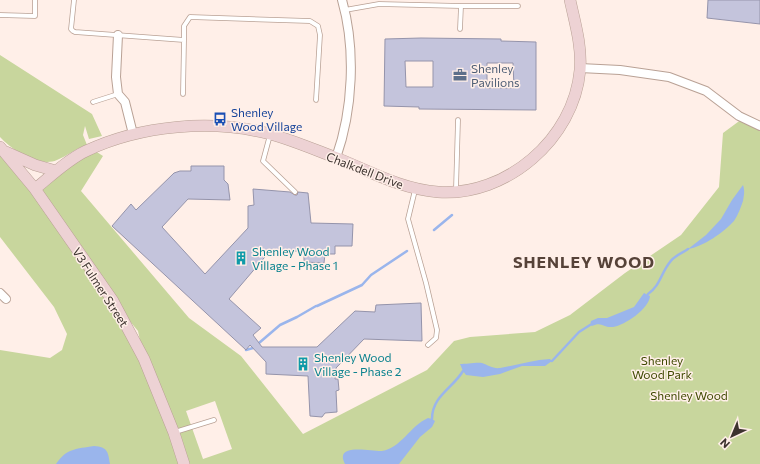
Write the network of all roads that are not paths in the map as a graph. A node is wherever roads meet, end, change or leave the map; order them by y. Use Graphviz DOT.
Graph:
graph roads {
  1 [pos="35,0"];
  2 [pos="74,0"];
  3 [pos="342,0"];
  4 [pos="570,0"];
  5 [pos="461,6"];
  6 [pos="518,6"];
  7 [pos="345,10"];
  8 [pos="0,15"];
  9 [pos="460,29"];
  10 [pos="118,35"];
  11 [pos="184,40"];
  12 [pos="580,68"];
  13 [pos="118,94"];
  14 [pos="183,94"];
  15 [pos="316,100"];
  16 [pos="93,102"];
  17 [pos="458,120"];
  18 [pos="760,126"];
  19 [pos="133,134"];
  20 [pos="270,134"];
  21 [pos="1,149"];
  22 [pos="336,158"];
  23 [pos="56,171"];
  24 [pos="35,189"];
  25 [pos="415,189"];
  26 [pos="295,192"];
  27 [pos="456,192"];
  28 [pos="428,345"];
  29 [pos="214,420"];
  30 [pos="174,433"];
  31 [pos="184,464"];
  1 -- 8 [label="lane"];
  2 -- 10 [label="lane"];
  3 -- 7 [label="street"];
  4 -- 12 [label="street, Chalkdell Drive"];
  5 -- 6 [label="lane"];
  5 -- 7 [label="lane"];
  5 -- 9 [label="lane"];
  7 -- 22 [label="street"];
  10 -- 11 [label="lane"];
  10 -- 13 [label="street"];
  11 -- 14 [label="lane"];
  11 -- 15 [label="lane"];
  12 -- 18 [label="street"];
  12 -- 27 [label="street, Chalkdell Drive"];
  13 -- 16 [label="lane"];
  13 -- 19 [label="street"];
  17 -- 27 [label="lane"];
  19 -- 20 [label="street, Chalkdell Drive"];
  19 -- 23 [label="street, Chalkdell Drive"];
  20 -- 22 [label="street, Chalkdell Drive"];
  20 -- 26 [label="lane"];
  21 -- 23 [label="street"];
  21 -- 24 [label="street, V3 Fulmer Street"];
  22 -- 25 [label="street, Chalkdell Drive"];
  23 -- 24 [label="street, Chalkdell Drive"];
  24 -- 30 [label="street, V3 Fulmer Street"];
  25 -- 27 [label="street, Chalkdell Drive"];
  25 -- 28 [label="lane"];
  29 -- 30 [label="lane"];
  30 -- 31 [label="street, V3 Fulmer Street"];
}
